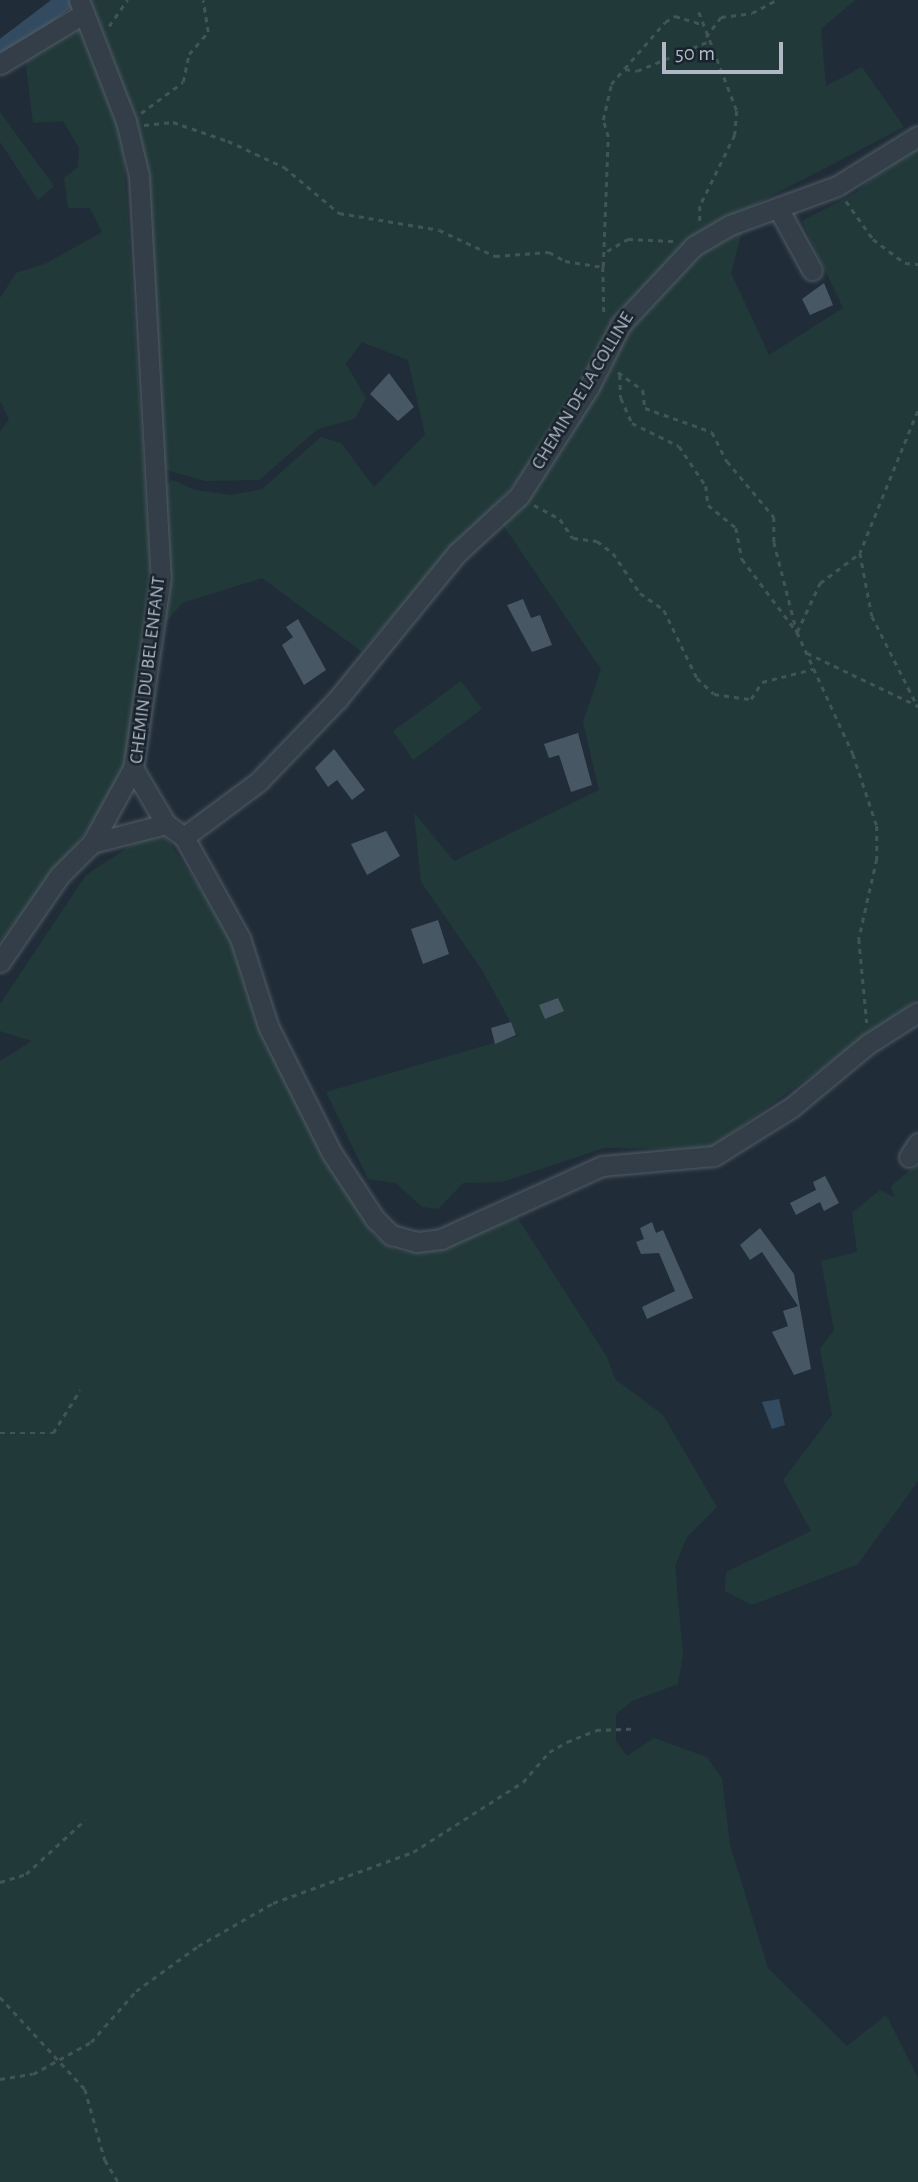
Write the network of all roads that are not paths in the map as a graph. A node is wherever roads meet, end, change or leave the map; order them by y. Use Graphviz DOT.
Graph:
graph roads {
  1 [pos="81,7"];
  2 [pos="0,64"];
  3 [pos="918,136"];
  4 [pos="778,208"];
  5 [pos="812,270"];
  6 [pos="133,768"];
  7 [pos="166,824"];
  8 [pos="184,837"];
  9 [pos="92,843"];
  10 [pos="0,962"];
  11 [pos="918,1012"];
  1 -- 2 [label="street"];
  1 -- 6 [label="street, CHEMIN DU BEL ENFANT"];
  3 -- 4 [label="street, CHEMIN DE LA COLLINE"];
  4 -- 5 [label="street"];
  4 -- 8 [label="street, CHEMIN DE LA COLLINE"];
  6 -- 7 [label="street, CHEMIN DU BEL ENFANT"];
  6 -- 9 [label="street"];
  7 -- 8 [label="street, CHEMIN DU BEL ENFANT"];
  7 -- 9 [label="street"];
  8 -- 11 [label="street, CHEMIN DU BEL ENFANT"];
  9 -- 10 [label="street"];
}
